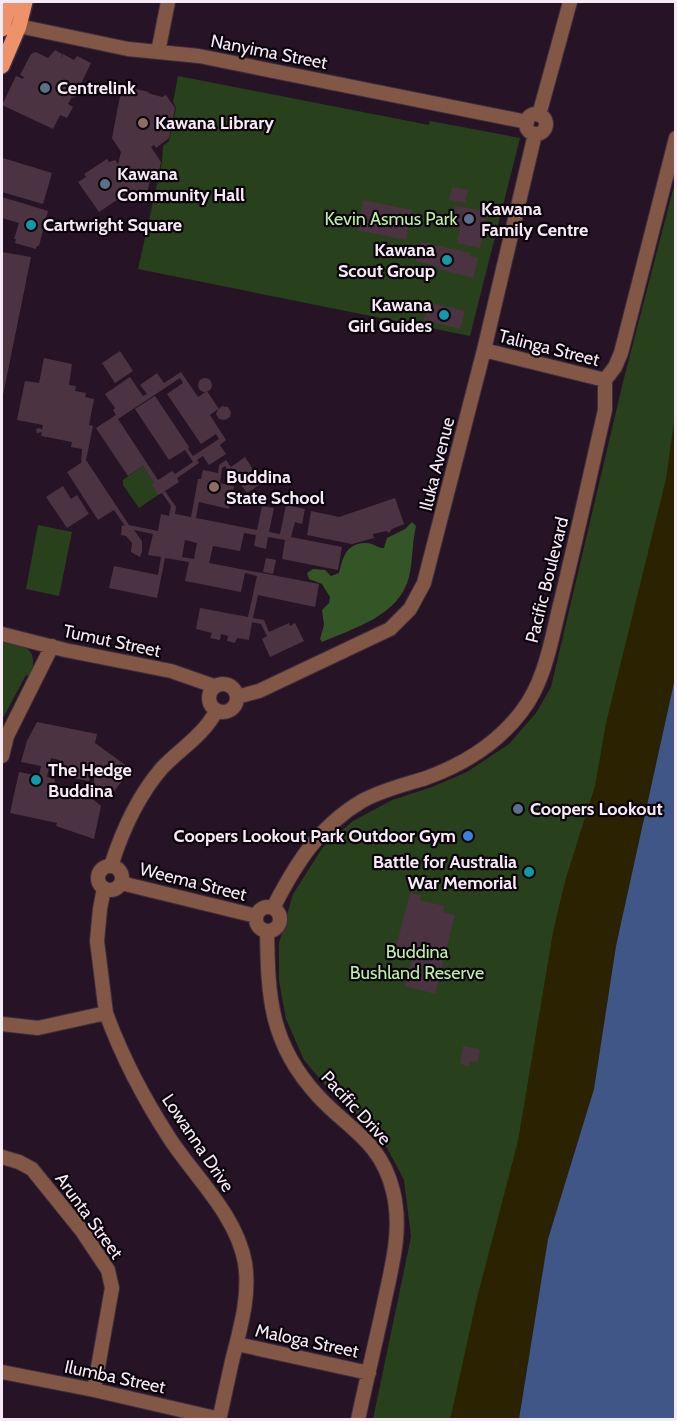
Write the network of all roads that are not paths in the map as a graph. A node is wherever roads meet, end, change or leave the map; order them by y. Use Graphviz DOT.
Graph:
graph roads {
  1 [pos="10,2"];
  2 [pos="26,2"];
  3 [pos="168,2"];
  4 [pos="570,2"];
  5 [pos="8,26"];
  6 [pos="158,52"];
  7 [pos="2,66"];
  8 [pos="540,115"];
  9 [pos="526,122"];
  10 [pos="535,134"];
  11 [pos="675,138"];
  12 [pos="484,350"];
  13 [pos="605,380"];
  14 [pos="2,634"];
  15 [pos="52,646"];
  16 [pos="214,686"];
  17 [pos="237,697"];
  18 [pos="216,711"];
  19 [pos="2,756"];
  20 [pos="111,866"];
  21 [pos="121,883"];
  22 [pos="104,888"];
  23 [pos="273,908"];
  24 [pos="256,916"];
  25 [pos="267,931"];
  26 [pos="106,1013"];
  27 [pos="2,1024"];
  28 [pos="2,1157"];
  29 [pos="237,1344"];
  30 [pos="2,1371"];
  31 [pos="369,1373"];
  32 [pos="94,1390"];
  33 [pos="220,1419"];
  34 [pos="358,1419"];
  1 -- 5 [label="main road"];
  2 -- 5 [label="main road"];
  3 -- 6 [label="street"];
  4 -- 8 [label="street"];
  5 -- 6 [label="street, Nanyima Street"];
  5 -- 7 [label="main road"];
  6 -- 9 [label="street, Nanyima Street"];
  8 -- 9 [label="street"];
  8 -- 10 [label="street"];
  9 -- 10 [label="street"];
  10 -- 12 [label="street, Iluka Avenue"];
  11 -- 13 [label="street"];
  12 -- 13 [label="street, Talinga Street"];
  12 -- 17 [label="street, Iluka Avenue"];
  13 -- 23 [label="street, Pacific Boulevard"];
  14 -- 15 [label="street, Tumut Street"];
  15 -- 16 [label="street, Tumut Street"];
  15 -- 19 [label="street"];
  16 -- 17 [label="street"];
  16 -- 18 [label="street"];
  17 -- 18 [label="street"];
  18 -- 20 [label="street"];
  20 -- 21 [label="street"];
  20 -- 22 [label="street"];
  21 -- 22 [label="street"];
  21 -- 24 [label="street, Weema Street"];
  22 -- 26 [label="street, Lowanna Drive"];
  23 -- 24 [label="street"];
  23 -- 25 [label="street"];
  24 -- 25 [label="street"];
  25 -- 31 [label="street, Pacific Drive"];
  26 -- 27 [label="street"];
  26 -- 29 [label="street, Lowanna Drive"];
  28 -- 32 [label="street, Arunta Street"];
  29 -- 31 [label="street, Maloga Street"];
  29 -- 33 [label="street, Lowanna Drive"];
  30 -- 32 [label="street, Ilumba Street"];
  31 -- 34 [label="street, Pacific Drive"];
  32 -- 33 [label="street, Ilumba Street"];
}
